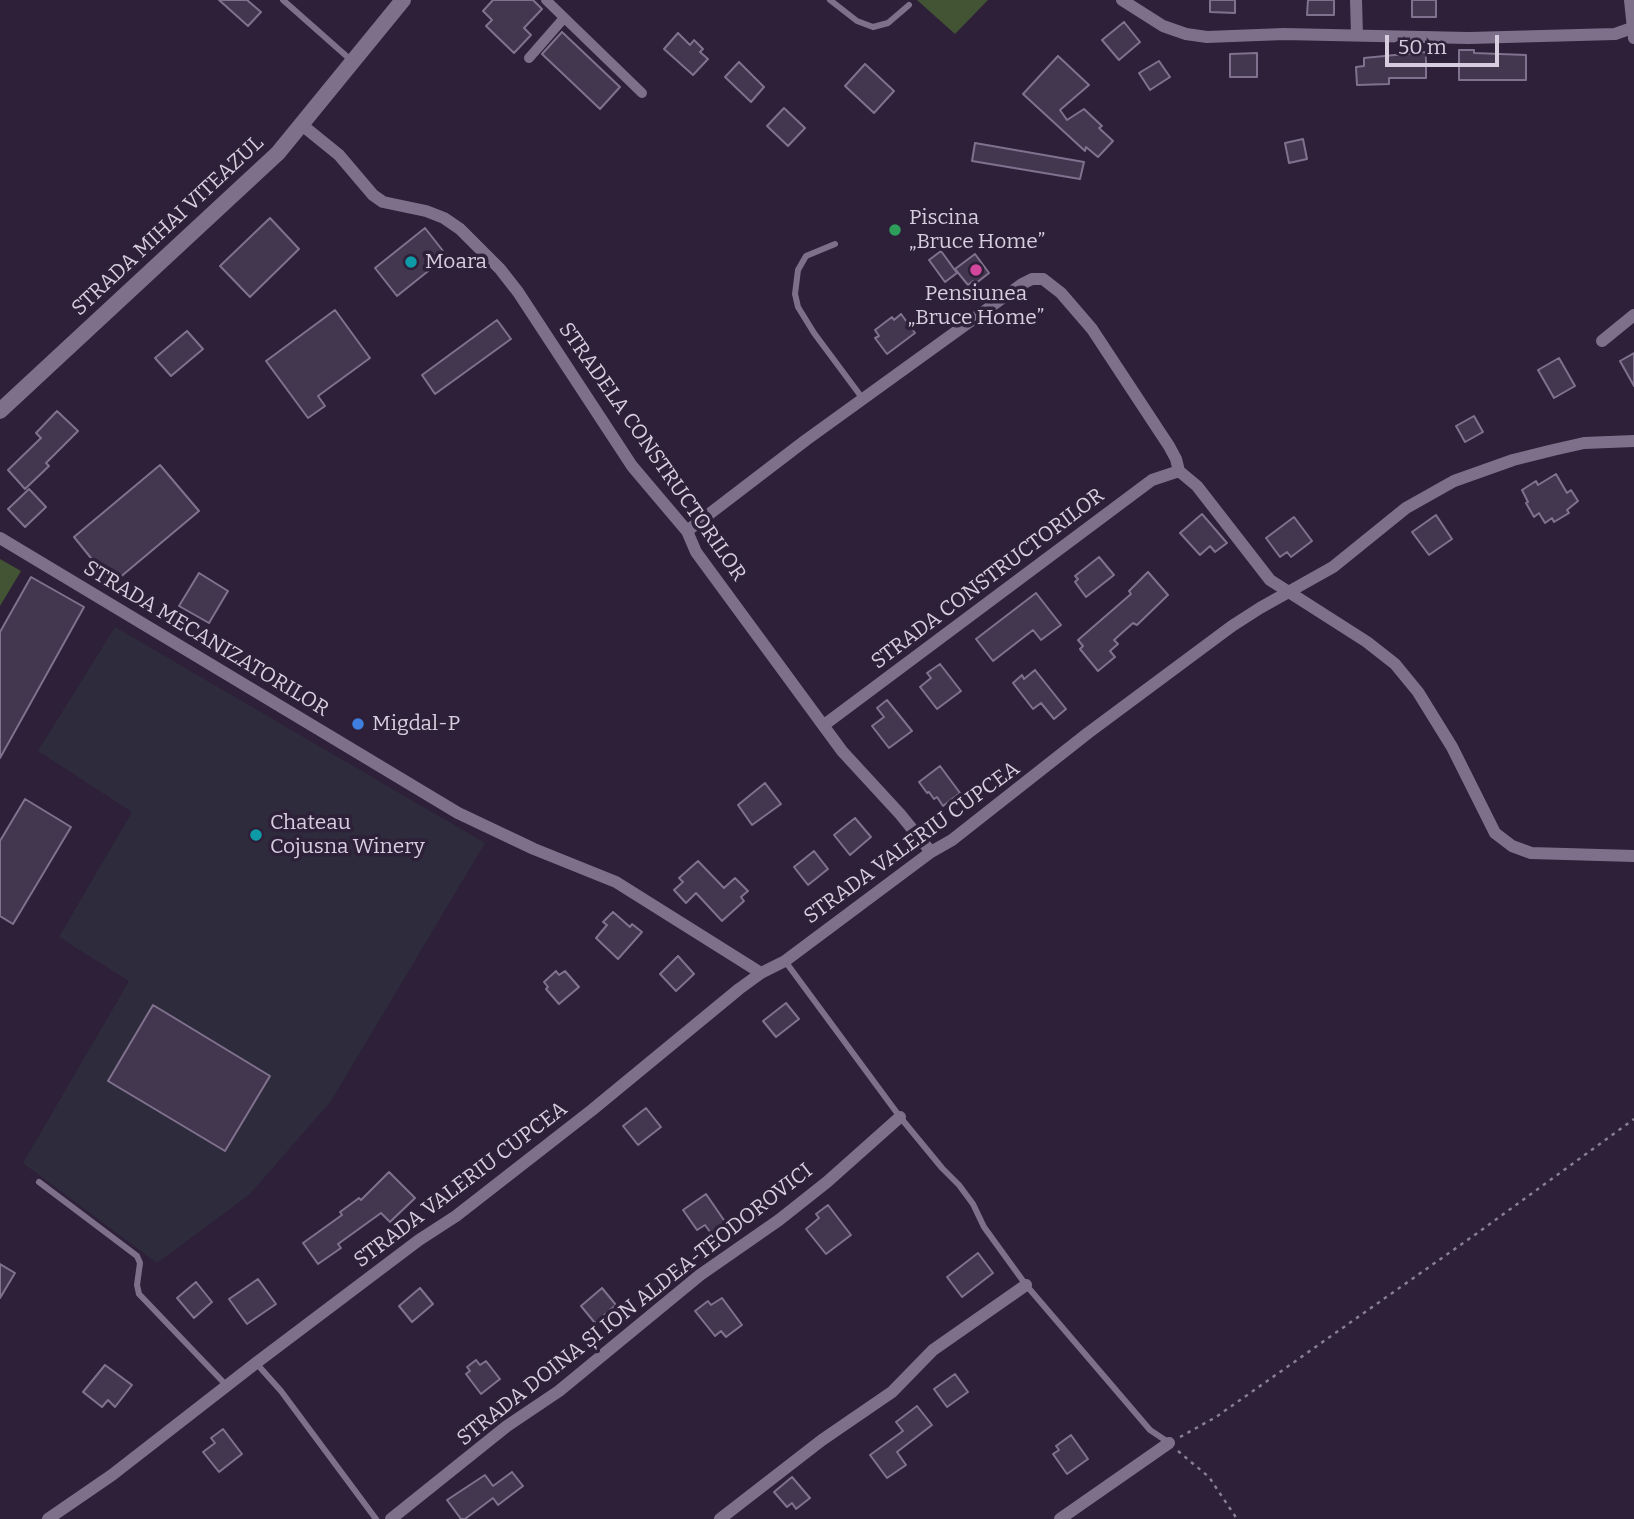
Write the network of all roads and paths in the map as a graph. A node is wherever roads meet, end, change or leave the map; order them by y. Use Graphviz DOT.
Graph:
graph roads {
  1 [pos="283,0"];
  2 [pos="403,0"];
  3 [pos="546,0"];
  4 [pos="830,0"];
  5 [pos="1122,0"];
  6 [pos="1356,0"];
  7 [pos="1630,0"];
  8 [pos="909,5"];
  9 [pos="564,18"];
  10 [pos="1633,33"];
  11 [pos="1356,35"];
  12 [pos="529,58"];
  13 [pos="352,61"];
  14 [pos="642,93"];
  15 [pos="302,125"];
  16 [pos="835,244"];
  17 [pos="1634,315"];
  18 [pos="1602,341"];
  19 [pos="863,399"];
  20 [pos="0,411"];
  21 [pos="1634,441"];
  22 [pos="1179,471"];
  23 [pos="687,531"];
  24 [pos="0,538"];
  25 [pos="1286,592"];
  26 [pos="824,725"];
  27 [pos="931,852"];
  28 [pos="1634,856"];
  29 [pos="785,961"];
  30 [pos="761,973"];
  31 [pos="900,1117"];
  32 [pos="1634,1119"];
  33 [pos="39,1182"];
  34 [pos="1026,1285"];
  35 [pos="256,1363"];
  36 [pos="227,1386"];
  37 [pos="1169,1443"];
  38 [pos="48,1519"];
  39 [pos="376,1519"];
  40 [pos="391,1519"];
  41 [pos="720,1519"];
  42 [pos="1060,1519"];
  43 [pos="1237,1519"];
  1 -- 13 [label="lane"];
  2 -- 13 [label="street, STRADA MIHAI VITEAZUL"];
  3 -- 9 [label="street"];
  4 -- 8 [label="lane"];
  5 -- 11 [label="street"];
  6 -- 11 [label="street"];
  7 -- 10 [label="street"];
  9 -- 12 [label="street"];
  9 -- 14 [label="street"];
  10 -- 11 [label="street"];
  13 -- 15 [label="street, STRADA MIHAI VITEAZUL"];
  15 -- 20 [label="street, STRADA MIHAI VITEAZUL"];
  15 -- 23 [label="street, STRADELA CONSTRUCTORILOR"];
  16 -- 19 [label="lane"];
  17 -- 18 [label="street"];
  19 -- 22 [label="street"];
  19 -- 23 [label="street"];
  21 -- 25 [label="street, STRADA VALERIU CUPCEA"];
  22 -- 25 [label="street"];
  22 -- 26 [label="street, STRADA CONSTRUCTORILOR"];
  23 -- 26 [label="street, STRADELA CONSTRUCTORILOR"];
  24 -- 30 [label="street, STRADA MECANIZATORILOR"];
  25 -- 27 [label="street, STRADA VALERIU CUPCEA"];
  25 -- 28 [label="street"];
  26 -- 27 [label="street, STRADELA CONSTRUCTORILOR"];
  27 -- 29 [label="street, STRADA VALERIU CUPCEA"];
  29 -- 30 [label="street, STRADA VALERIU CUPCEA"];
  29 -- 31 [label="lane"];
  30 -- 35 [label="street, STRADA VALERIU CUPCEA"];
  31 -- 34 [label="lane"];
  31 -- 40 [label="street, STRADA DOINA ȘI ION ALDEA-TEODOROVICI"];
  32 -- 37 [label="path"];
  33 -- 36 [label="lane"];
  34 -- 37 [label="lane"];
  34 -- 41 [label="street"];
  35 -- 36 [label="street, STRADA VALERIU CUPCEA"];
  35 -- 39 [label="lane"];
  36 -- 38 [label="street, STRADA VALERIU CUPCEA"];
  37 -- 42 [label="street"];
  37 -- 43 [label="path"];
}
